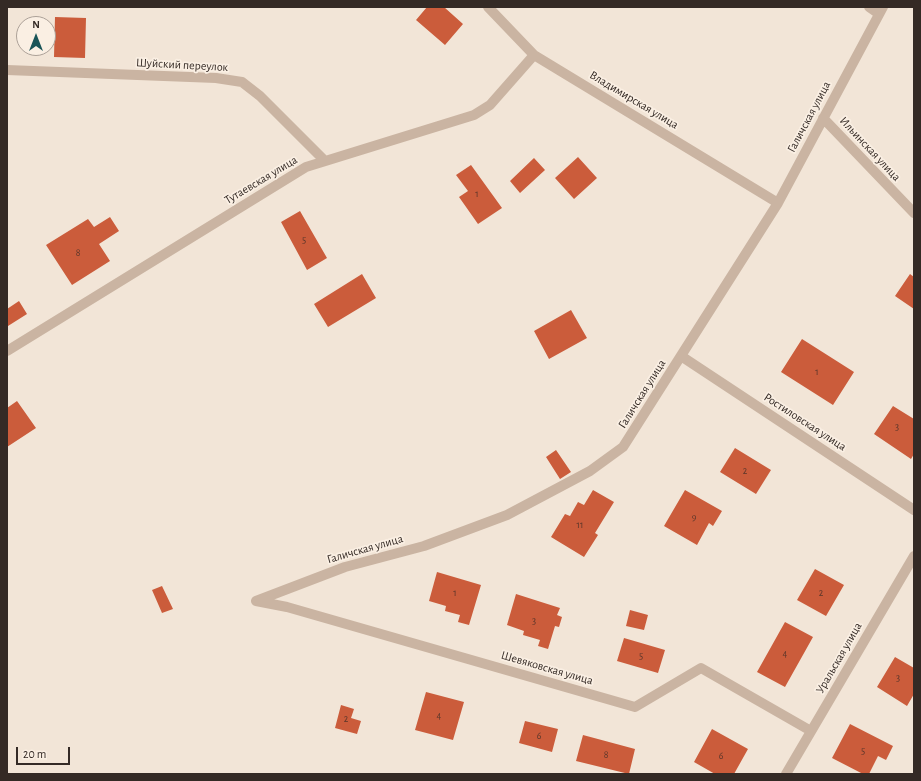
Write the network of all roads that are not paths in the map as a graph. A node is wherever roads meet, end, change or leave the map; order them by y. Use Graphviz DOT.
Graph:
graph roads {
  1 [pos="488,7"];
  2 [pos="869,7"];
  3 [pos="881,11"];
  4 [pos="534,55"];
  5 [pos="7,70"];
  6 [pos="824,118"];
  7 [pos="324,160"];
  8 [pos="778,203"];
  9 [pos="914,213"];
  10 [pos="7,351"];
  11 [pos="681,356"];
  12 [pos="914,510"];
  13 [pos="914,556"];
  14 [pos="256,601"];
  15 [pos="811,731"];
  16 [pos="786,774"];
  1 -- 4 [label="street, Владимирская улица"];
  2 -- 3 [label="street"];
  3 -- 6 [label="street, Галичская улица"];
  4 -- 7 [label="street, Тутаевская улица"];
  4 -- 8 [label="street, Владимирская улица"];
  5 -- 7 [label="street, Шуйский переулок"];
  6 -- 8 [label="street, Галичская улица"];
  6 -- 9 [label="street, Ильинская улица"];
  7 -- 10 [label="street, Тутаевская улица"];
  8 -- 11 [label="street, Галичская улица"];
  11 -- 12 [label="street, Ростиловская улица"];
  11 -- 14 [label="street, Галичская улица"];
  13 -- 15 [label="street, Уральская улица"];
  14 -- 15 [label="street, Шевяковская улица"];
  15 -- 16 [label="street, Уральская улица"];
}
